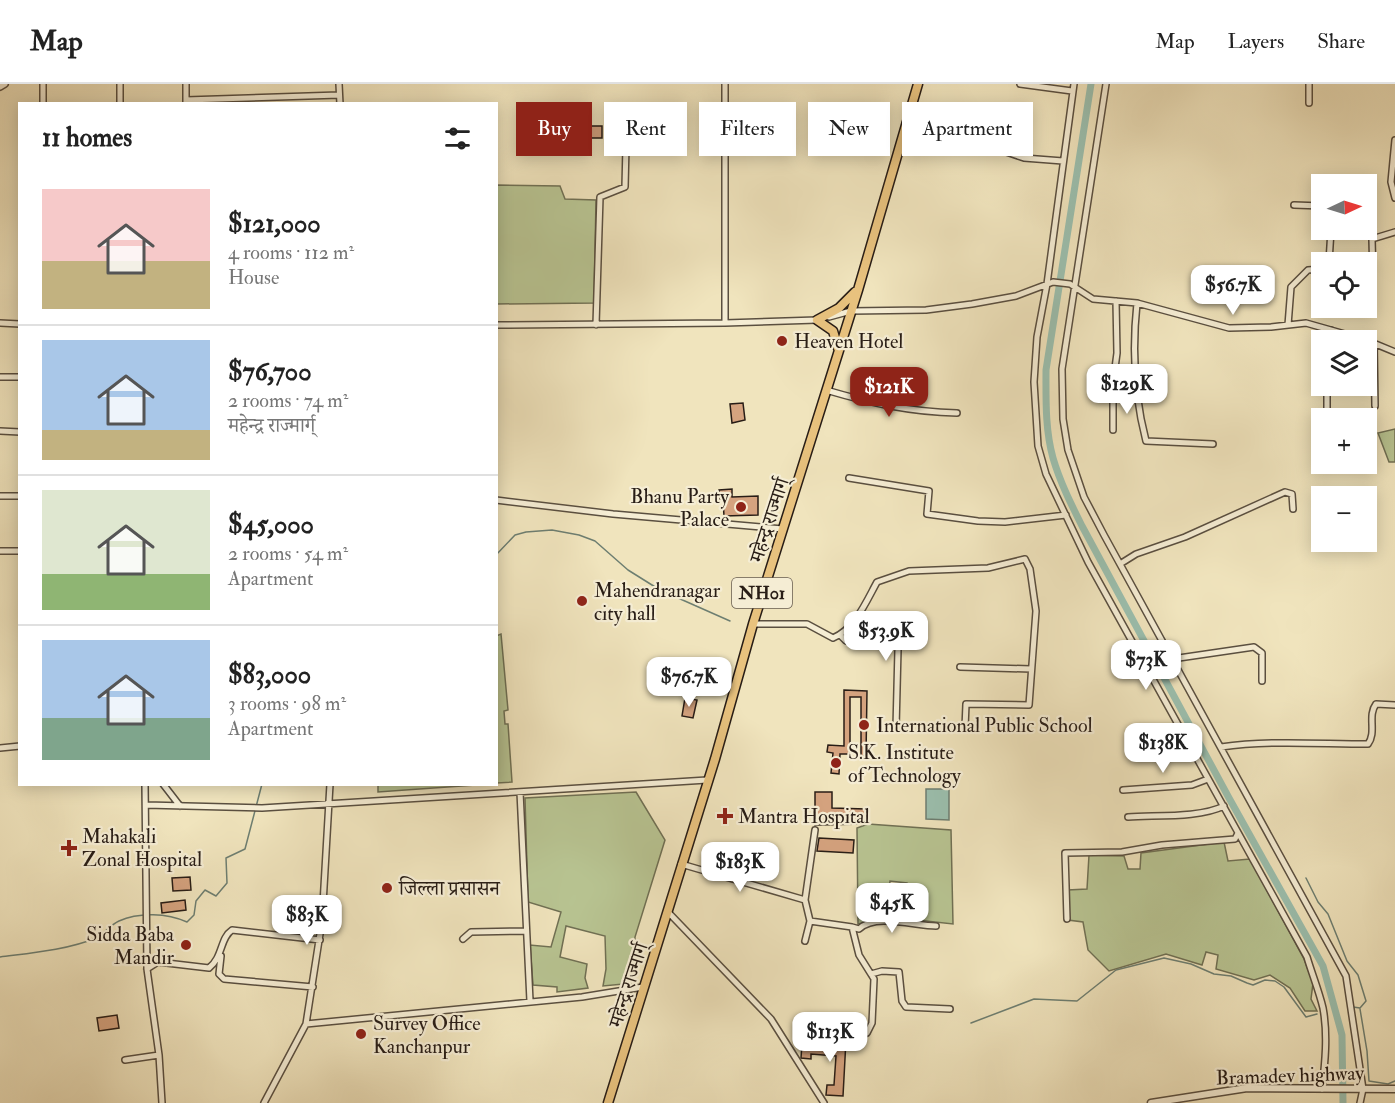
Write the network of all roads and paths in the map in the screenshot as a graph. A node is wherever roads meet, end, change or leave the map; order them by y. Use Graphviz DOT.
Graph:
graph roads {
  1 [pos="5,84"];
  2 [pos="43,84"];
  3 [pos="120,84"];
  4 [pos="186,84"];
  5 [pos="339,84"];
  6 [pos="725,84"];
  7 [pos="918,84"];
  8 [pos="1020,84"];
  9 [pos="1106,84"];
  10 [pos="1309,84"];
  11 [pos="0,87"];
  12 [pos="1073,87"];
  13 [pos="339,95"];
  14 [pos="44,102"];
  15 [pos="120,102"];
  16 [pos="186,102"];
  17 [pos="340,102"];
  18 [pos="912,102"];
  19 [pos="1309,102"];
  20 [pos="902,135"];
  21 [pos="1395,140"];
  22 [pos="626,156"];
  23 [pos="1018,156"];
  24 [pos="1063,161"];
  25 [pos="1395,198"];
  26 [pos="1294,205"];
  27 [pos="1311,206"];
  28 [pos="1395,232"];
  29 [pos="1372,252"];
  30 [pos="1311,270"];
  31 [pos="1050,283"];
  32 [pos="1075,289"];
  33 [pos="858,290"];
  34 [pos="1116,301"];
  35 [pos="1137,303"];
  36 [pos="851,311"];
  37 [pos="817,320"];
  38 [pos="0,323"];
  39 [pos="725,323"];
  40 [pos="18,324"];
  41 [pos="498,325"];
  42 [pos="596,325"];
  43 [pos="1288,325"];
  44 [pos="1331,330"];
  45 [pos="1377,345"];
  46 [pos="839,352"];
  47 [pos="1395,352"];
  48 [pos="0,377"];
  49 [pos="18,377"];
  50 [pos="826,390"];
  51 [pos="1375,396"];
  52 [pos="1375,406"];
  53 [pos="957,413"];
  54 [pos="1113,430"];
  55 [pos="0,431"];
  56 [pos="18,432"];
  57 [pos="1214,444"];
  58 [pos="849,478"];
  59 [pos="0,496"];
  60 [pos="18,496"];
  61 [pos="498,500"];
  62 [pos="1293,509"];
  63 [pos="1066,515"];
  64 [pos="783,529"];
  65 [pos="0,551"];
  66 [pos="18,551"];
  67 [pos="1120,564"];
  68 [pos="753,624"];
  69 [pos="840,635"];
  70 [pos="1172,659"];
  71 [pos="960,667"];
  72 [pos="1031,669"];
  73 [pos="1262,681"];
  74 [pos="1395,705"];
  75 [pos="896,728"];
  76 [pos="965,728"];
  77 [pos="18,746"];
  78 [pos="1221,747"];
  79 [pos="0,748"];
  80 [pos="1208,779"];
  81 [pos="707,780"];
  82 [pos="144,786"];
  83 [pos="165,786"];
  84 [pos="330,786"];
  85 [pos="1123,790"];
  86 [pos="520,792"];
  87 [pos="328,804"];
  88 [pos="146,805"];
  89 [pos="180,806"];
  90 [pos="1224,806"];
  91 [pos="1128,817"];
  92 [pos="815,830"];
  93 [pos="1238,833"];
  94 [pos="681,864"];
  95 [pos="805,900"];
  96 [pos="668,911"];
  97 [pos="1067,919"];
  98 [pos="810,921"];
  99 [pos="936,926"];
  100 [pos="852,927"];
  101 [pos="526,931"];
  102 [pos="463,939"];
  103 [pos="320,940"];
  104 [pos="806,941"];
  105 [pos="221,954"];
  106 [pos="147,969"];
  107 [pos="871,974"];
  108 [pos="313,987"];
  109 [pos="644,987"];
  110 [pos="530,1001"];
  111 [pos="950,1009"];
  112 [pos="306,1024"];
  113 [pos="867,1033"];
  114 [pos="159,1055"];
  115 [pos="125,1060"];
  116 [pos="1324,1089"];
  117 [pos="1362,1089"];
  118 [pos="1395,1089"];
  119 [pos="162,1103"];
  120 [pos="264,1103"];
  121 [pos="608,1103"];
  122 [pos="824,1103"];
  123 [pos="1151,1103"];
  124 [pos="1360,1103"];
  1 -- 11 [label="street"];
  2 -- 14 [label="street"];
  3 -- 15 [label="street"];
  4 -- 16 [label="street"];
  5 -- 13 [label="street"];
  6 -- 39 [label="street"];
  7 -- 18 [label="highway, महेन्द्र राज्मार्ग् / NH01"];
  8 -- 12 [label="street"];
  9 -- 32 [label="street"];
  10 -- 19 [label="street"];
  12 -- 24 [label="street"];
  13 -- 16 [label="street"];
  13 -- 17 [label="street"];
  20 -- 33 [label="highway, महेन्द्र राज्मार्ग् / NH01"];
  21 -- 25 [label="street"];
  22 -- 42 [label="street"];
  23 -- 24 [label="street"];
  24 -- 31 [label="street"];
  26 -- 27 [label="street"];
  28 -- 29 [label="street"];
  30 -- 43 [label="street"];
  31 -- 32 [label="street"];
  31 -- 36 [label="street"];
  31 -- 63 [label="street"];
  32 -- 34 [label="street"];
  32 -- 67 [label="street"];
  33 -- 36 [label="highway, महेन्द्र राज्मार्ग् / NH01"];
  33 -- 37 [label="highway"];
  34 -- 35 [label="street"];
  34 -- 54 [label="street"];
  35 -- 43 [label="street"];
  35 -- 57 [label="street"];
  36 -- 37 [label="street"];
  36 -- 46 [label="highway, महेन्द्र राज्मार्ग् / NH01"];
  37 -- 39 [label="street"];
  37 -- 46 [label="highway"];
  38 -- 40 [label="street"];
  39 -- 42 [label="street"];
  41 -- 42 [label="street"];
  43 -- 44 [label="street"];
  45 -- 47 [label="street"];
  46 -- 50 [label="highway, महेन्द्र राज्मार्ग् / NH01"];
  48 -- 49 [label="street"];
  50 -- 53 [label="street"];
  50 -- 64 [label="highway, महेन्द्र राज्मार्ग् / NH01"];
  51 -- 52 [label="street"];
  55 -- 56 [label="street"];
  58 -- 63 [label="street"];
  59 -- 60 [label="street"];
  61 -- 64 [label="street"];
  62 -- 67 [label="street"];
  63 -- 80 [label="street"];
  64 -- 68 [label="highway, महेन्द्र राज्मार्ग् / NH01"];
  65 -- 66 [label="street"];
  67 -- 70 [label="street"];
  68 -- 69 [label="street"];
  68 -- 81 [label="highway, महेन्द्र राज्मार्ग् / NH01"];
  69 -- 72 [label="street"];
  69 -- 75 [label="street"];
  70 -- 73 [label="street"];
  70 -- 78 [label="street"];
  71 -- 72 [label="street"];
  72 -- 76 [label="street"];
  74 -- 78 [label="street"];
  77 -- 79 [label="street"];
  78 -- 117 [label="street"];
  80 -- 85 [label="street"];
  80 -- 90 [label="street"];
  81 -- 86 [label="street"];
  81 -- 94 [label="highway, महेन्द्र राज्मार्ग् / NH01"];
  82 -- 88 [label="street"];
  83 -- 89 [label="street"];
  84 -- 87 [label="street"];
  86 -- 87 [label="street"];
  86 -- 101 [label="street"];
  87 -- 89 [label="street"];
  87 -- 103 [label="street"];
  88 -- 89 [label="street"];
  88 -- 106 [label="street"];
  90 -- 91 [label="street"];
  90 -- 93 [label="street"];
  92 -- 95 [label="street"];
  93 -- 97 [label="street"];
  93 -- 116 [label="street"];
  94 -- 95 [label="street"];
  94 -- 96 [label="highway, महेन्द्र राज्मार्ग् / NH01"];
  95 -- 98 [label="street"];
  96 -- 109 [label="highway, महेन्द्र राज्मार्ग् / NH01"];
  96 -- 122 [label="street"];
  98 -- 100 [label="street"];
  98 -- 104 [label="street"];
  99 -- 100 [label="street"];
  100 -- 107 [label="street"];
  101 -- 102 [label="street"];
  101 -- 110 [label="street"];
  103 -- 105 [label="street"];
  103 -- 108 [label="street"];
  105 -- 106 [label="street"];
  105 -- 108 [label="street"];
  106 -- 114 [label="street"];
  107 -- 111 [label="street"];
  107 -- 113 [label="street"];
  108 -- 112 [label="street"];
  109 -- 110 [label="street"];
  109 -- 121 [label="highway, महेन्द्र राज्मार्ग् / NH01"];
  110 -- 112 [label="street"];
  112 -- 120 [label="street"];
  114 -- 115 [label="street"];
  114 -- 119 [label="street"];
  116 -- 117 [label="street, Bramadev highway"];
  116 -- 123 [label="street, Bramadev highway"];
  117 -- 118 [label="street, Bramadev highway"];
  117 -- 124 [label="street"];
}
